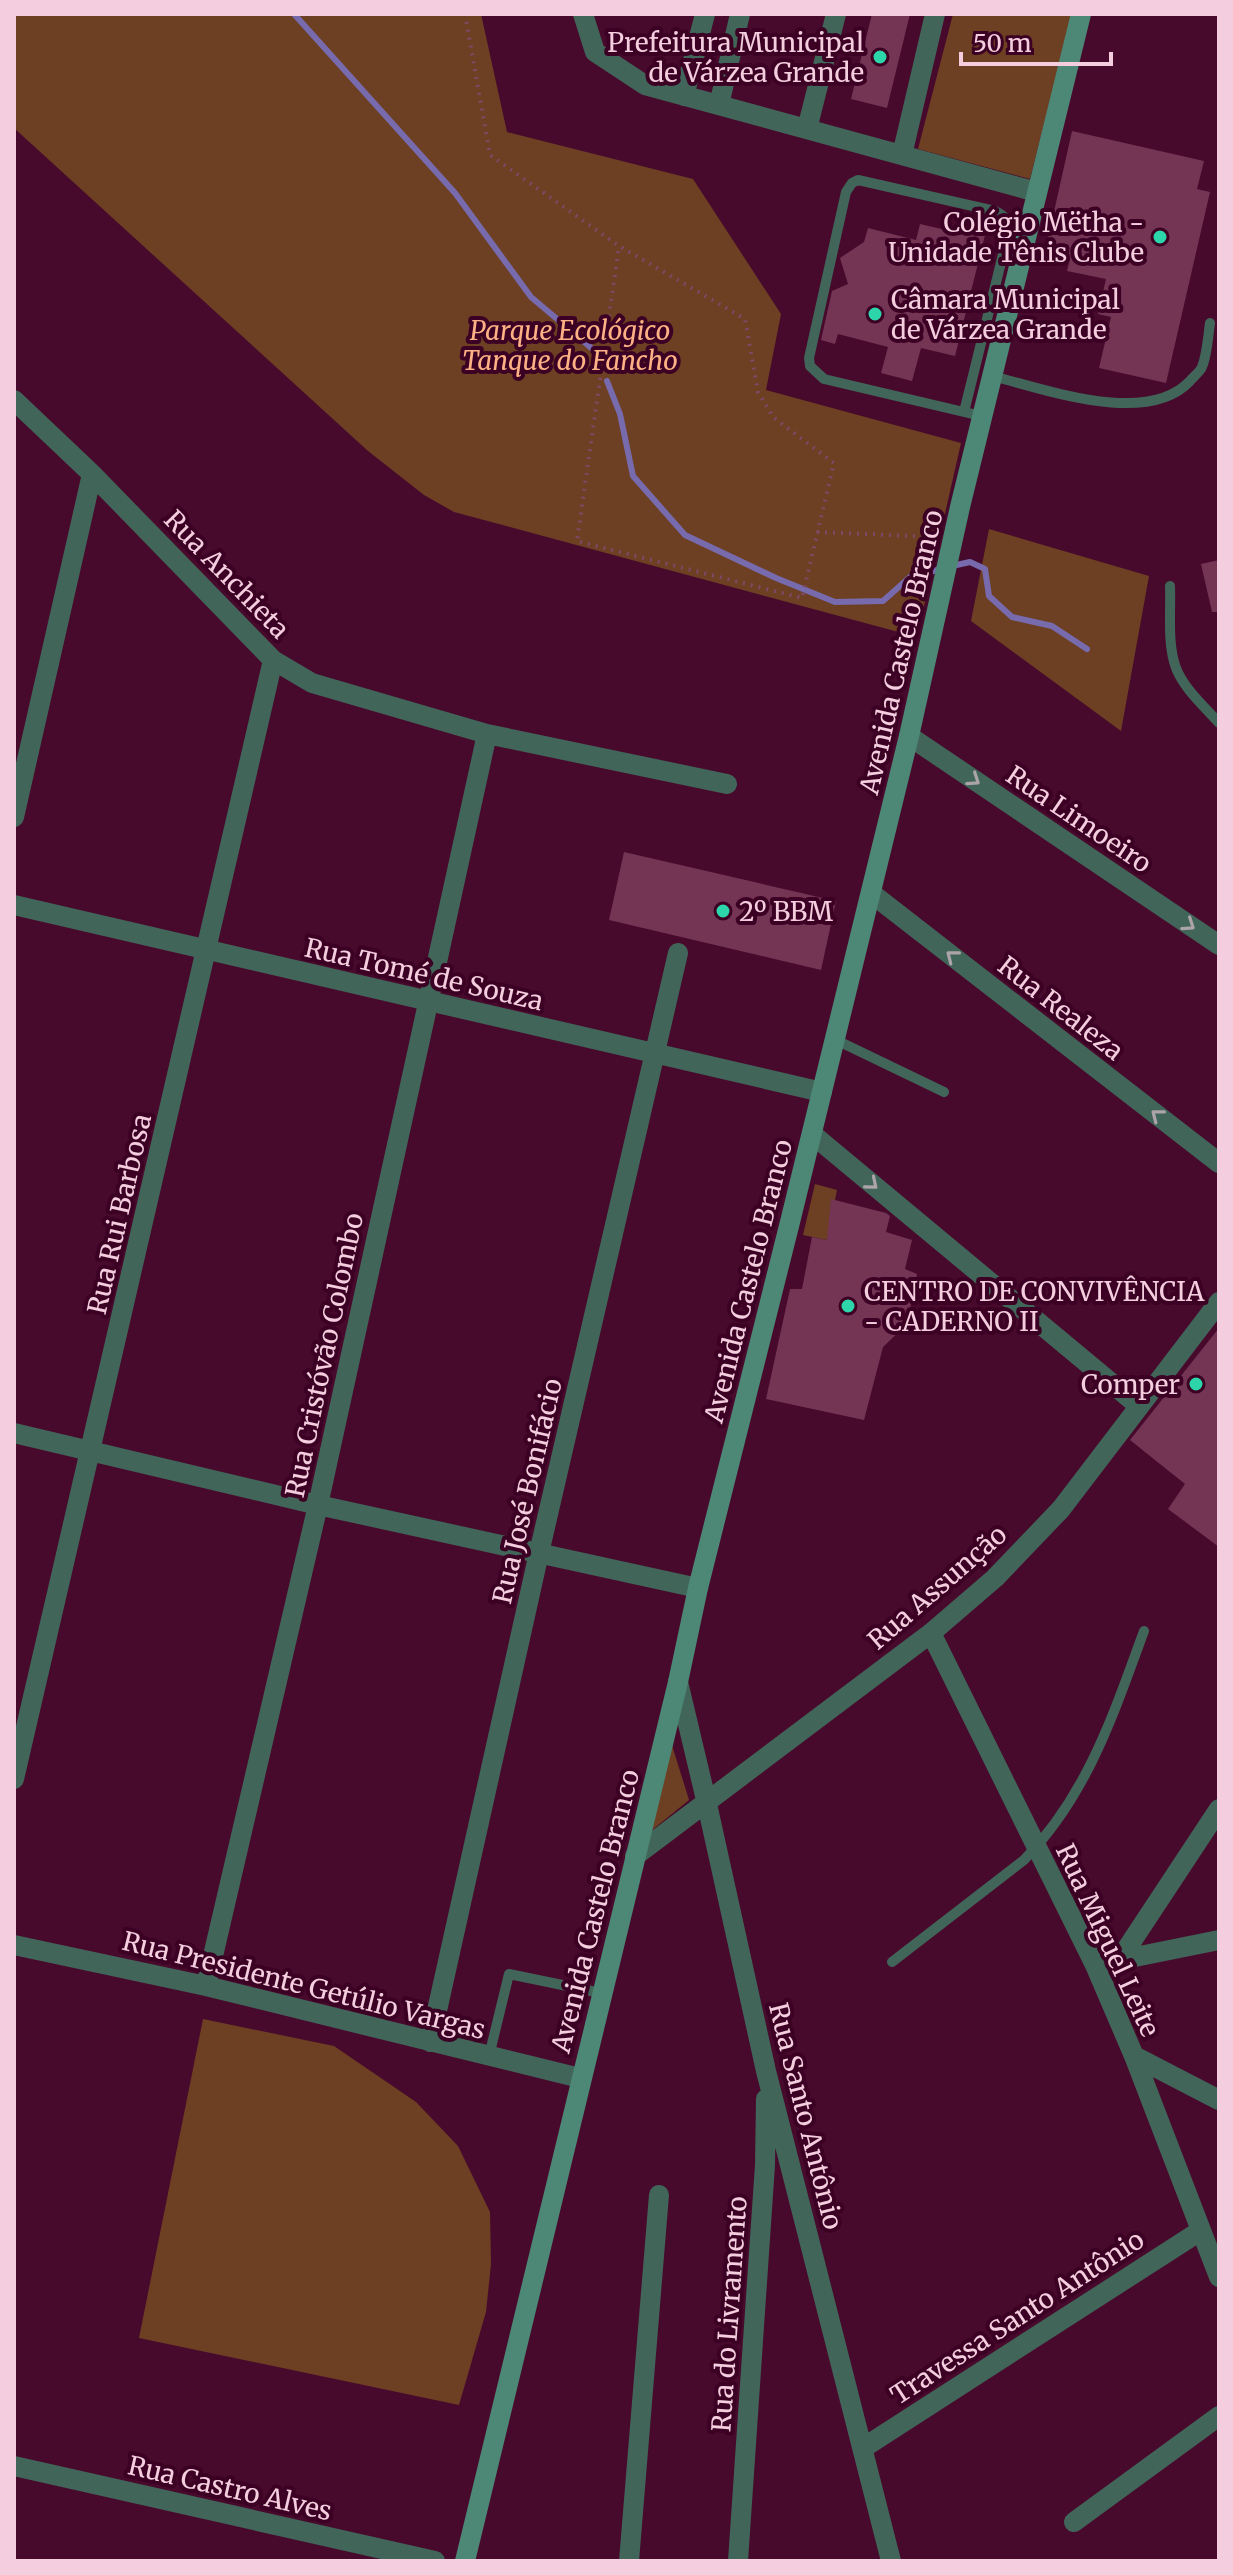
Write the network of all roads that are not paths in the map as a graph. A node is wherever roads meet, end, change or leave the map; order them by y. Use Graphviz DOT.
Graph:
graph roads {
  1 [pos="583,14"];
  2 [pos="705,14"];
  3 [pos="740,14"];
  4 [pos="836,14"];
  5 [pos="935,14"];
  6 [pos="1081,14"];
  7 [pos="684,96"];
  8 [pos="719,105"];
  9 [pos="807,129"];
  10 [pos="902,155"];
  11 [pos="1037,192"];
  12 [pos="1210,323"];
  13 [pos="992,376"];
  14 [pos="14,400"];
  15 [pos="973,414"];
  16 [pos="92,474"];
  17 [pos="1170,586"];
  18 [pos="273,660"];
  19 [pos="1219,723"];
  20 [pos="487,734"];
  21 [pos="909,736"];
  22 [pos="727,784"];
  23 [pos="14,817"];
  24 [pos="871,893"];
  25 [pos="14,905"];
  26 [pos="1219,945"];
  27 [pos="207,950"];
  28 [pos="678,953"];
  29 [pos="429,1001"];
  30 [pos="834,1039"];
  31 [pos="655,1054"];
  32 [pos="822,1092"];
  33 [pos="944,1092"];
  34 [pos="812,1134"];
  35 [pos="1219,1163"];
  36 [pos="1219,1302"];
  37 [pos="1139,1406"];
  38 [pos="14,1433"];
  39 [pos="92,1450"];
  40 [pos="318,1505"];
  41 [pos="539,1553"];
  42 [pos="698,1588"];
  43 [pos="1144,1631"];
  44 [pos="931,1633"];
  45 [pos="678,1682"];
  46 [pos="14,1779"];
  47 [pos="707,1804"];
  48 [pos="1219,1809"];
  49 [pos="1036,1848"];
  50 [pos="635,1856"];
  51 [pos="1219,1940"];
  52 [pos="14,1945"];
  53 [pos="1120,1959"];
  54 [pos="892,1962"];
  55 [pos="1095,1965"];
  56 [pos="206,1986"];
  57 [pos="601,1993"];
  58 [pos="430,2042"];
  59 [pos="489,2056"];
  60 [pos="1134,2056"];
  61 [pos="766,2071"];
  62 [pos="580,2078"];
  63 [pos="1219,2100"];
  64 [pos="659,2195"];
  65 [pos="1200,2231"];
  66 [pos="1219,2277"];
  67 [pos="1219,2416"];
  68 [pos="863,2448"];
  69 [pos="14,2466"];
  70 [pos="1074,2522"];
  71 [pos="435,2561"];
  72 [pos="465,2561"];
  73 [pos="629,2561"];
  74 [pos="738,2561"];
  75 [pos="891,2561"];
  1 -- 7 [label="street"];
  2 -- 7 [label="street"];
  3 -- 8 [label="street"];
  4 -- 9 [label="street"];
  5 -- 10 [label="street"];
  6 -- 11 [label="street, Avenida Castelo Branco"];
  7 -- 8 [label="street"];
  8 -- 9 [label="street"];
  9 -- 10 [label="street"];
  10 -- 11 [label="street"];
  11 -- 13 [label="street, Avenida Castelo Branco"];
  12 -- 13 [label="lane"];
  13 -- 15 [label="street, Avenida Castelo Branco"];
  14 -- 16 [label="street, Rua Anchieta"];
  15 -- 15 [label="lane"];
  15 -- 21 [label="street, Avenida Castelo Branco"];
  16 -- 18 [label="street, Rua Anchieta"];
  16 -- 23 [label="street"];
  17 -- 19 [label="lane"];
  18 -- 20 [label="street, Rua Anchieta"];
  18 -- 27 [label="street, Rua Rui Barbosa"];
  20 -- 22 [label="street, Rua Anchieta"];
  20 -- 29 [label="street, Rua Cristóvão Colombo"];
  21 -- 24 [label="street, Avenida Castelo Branco"];
  21 -- 26 [label="street, Rua Limoeiro, one-way"];
  24 -- 30 [label="street, Avenida Castelo Branco"];
  35 -- 24 [label="street, Rua Realeza, one-way"];
  25 -- 27 [label="street, Rua Tomé de Souza"];
  27 -- 29 [label="street, Rua Tomé de Souza"];
  27 -- 39 [label="street, Rua Rui Barbosa"];
  28 -- 31 [label="street, Rua José Bonifácio"];
  29 -- 31 [label="street, Rua Tomé de Souza"];
  29 -- 40 [label="street, Rua Cristóvão Colombo"];
  30 -- 32 [label="street, Avenida Castelo Branco"];
  30 -- 33 [label="lane"];
  31 -- 32 [label="street, Rua Tomé de Souza"];
  31 -- 41 [label="street, Rua José Bonifácio"];
  32 -- 34 [label="street, Avenida Castelo Branco"];
  34 -- 37 [label="street, one-way"];
  34 -- 42 [label="street, Avenida Castelo Branco"];
  36 -- 37 [label="street, Rua Assunção"];
  37 -- 44 [label="street, Rua Assunção"];
  38 -- 39 [label="street"];
  39 -- 40 [label="street"];
  39 -- 46 [label="street, Rua Rui Barbosa"];
  40 -- 41 [label="street"];
  40 -- 56 [label="street, Rua Cristóvão Colombo"];
  41 -- 42 [label="street"];
  41 -- 58 [label="street, Rua José Bonifácio"];
  42 -- 45 [label="street, Avenida Castelo Branco"];
  43 -- 49 [label="lane"];
  44 -- 47 [label="street, Rua Assunção"];
  44 -- 49 [label="street, Rua Miguel Leite"];
  45 -- 47 [label="street, Rua Santo Antônio"];
  45 -- 50 [label="street, Avenida Castelo Branco"];
  47 -- 50 [label="street, Rua Assunção"];
  47 -- 61 [label="street, Rua Santo Antônio"];
  48 -- 53 [label="street"];
  49 -- 54 [label="lane"];
  49 -- 55 [label="street, Rua Miguel Leite"];
  50 -- 57 [label="street, Avenida Castelo Branco"];
  51 -- 53 [label="street"];
  52 -- 56 [label="street, Rua Presidente Getúlio Vargas"];
  53 -- 55 [label="street"];
  55 -- 60 [label="street, Rua Miguel Leite"];
  56 -- 58 [label="street, Rua Presidente Getúlio Vargas"];
  57 -- 59 [label="lane"];
  57 -- 62 [label="street, Avenida Castelo Branco"];
  58 -- 59 [label="street, Rua Presidente Getúlio Vargas"];
  59 -- 62 [label="street, Rua Presidente Getúlio Vargas"];
  60 -- 63 [label="street"];
  60 -- 65 [label="street, Rua Miguel Leite"];
  61 -- 68 [label="street, Rua Santo Antônio"];
  61 -- 74 [label="street, Rua do Livramento"];
  62 -- 72 [label="street, Avenida Castelo Branco"];
  64 -- 73 [label="street"];
  65 -- 66 [label="street, Rua Miguel Leite"];
  65 -- 68 [label="street, Travessa Santo Antônio"];
  67 -- 70 [label="street"];
  68 -- 75 [label="street, Rua Santo Antônio"];
  69 -- 71 [label="street, Rua Castro Alves"];
}
